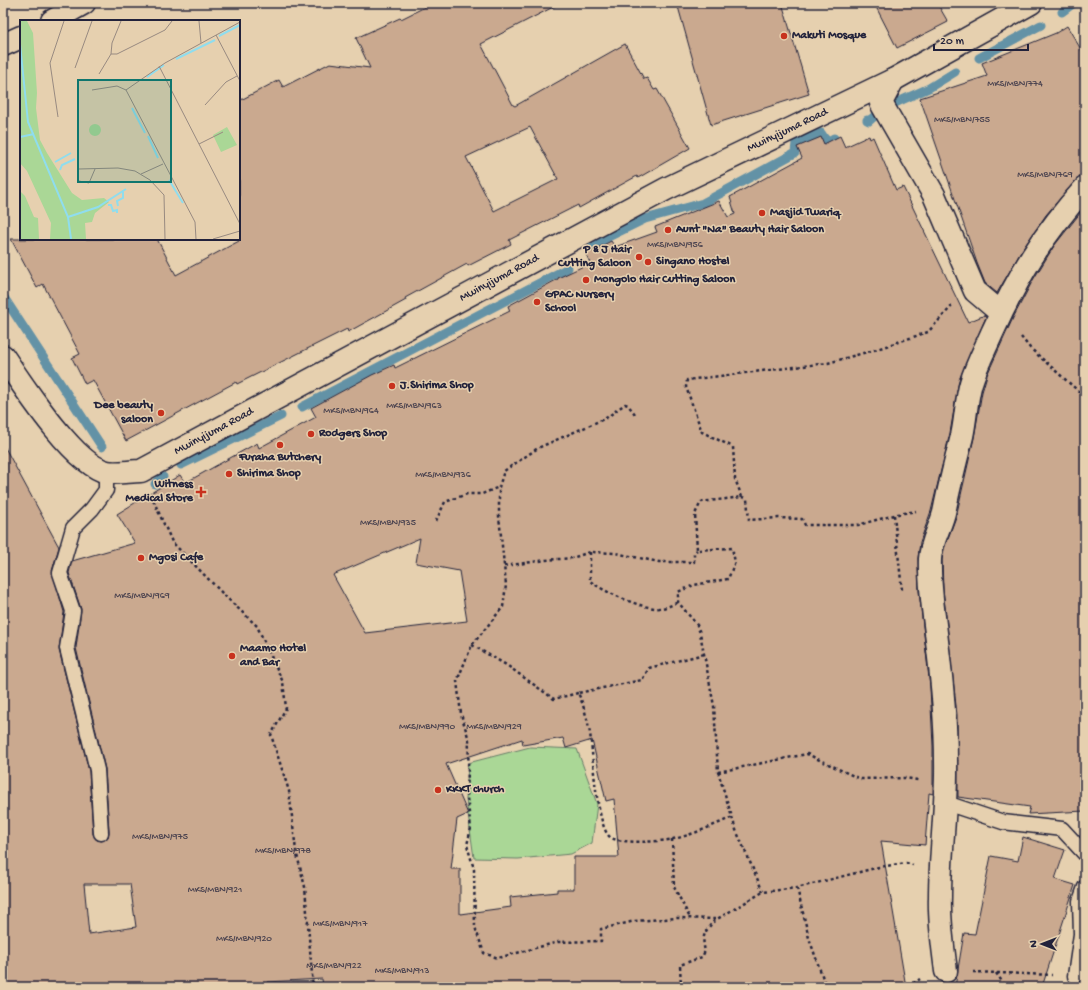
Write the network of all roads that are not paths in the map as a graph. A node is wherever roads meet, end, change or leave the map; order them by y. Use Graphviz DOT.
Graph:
graph roads {
  1 [pos="84,3"];
  2 [pos="1031,3"];
  3 [pos="54,20"];
  4 [pos="20,36"];
  5 [pos="3,45"];
  6 [pos="893,80"];
  7 [pos="1085,188"];
  8 [pos="1001,313"];
  9 [pos="3,356"];
  10 [pos="106,472"];
  11 [pos="946,803"];
  12 [pos="101,833"];
  13 [pos="1085,854"];
  14 [pos="1085,887"];
  15 [pos="946,971"];
  16 [pos="1075,976"];
  1 -- 3 [label="street"];
  2 -- 6 [label="street, Mwinyijuma Road"];
  4 -- 5 [label="street"];
  6 -- 8 [label="street"];
  6 -- 10 [label="street, Mwinyijuma Road"];
  7 -- 8 [label="street"];
  8 -- 11 [label="street"];
  9 -- 10 [label="street"];
  10 -- 12 [label="lane"];
  11 -- 13 [label="lane"];
  11 -- 15 [label="street"];
  14 -- 16 [label="lane"];
}
